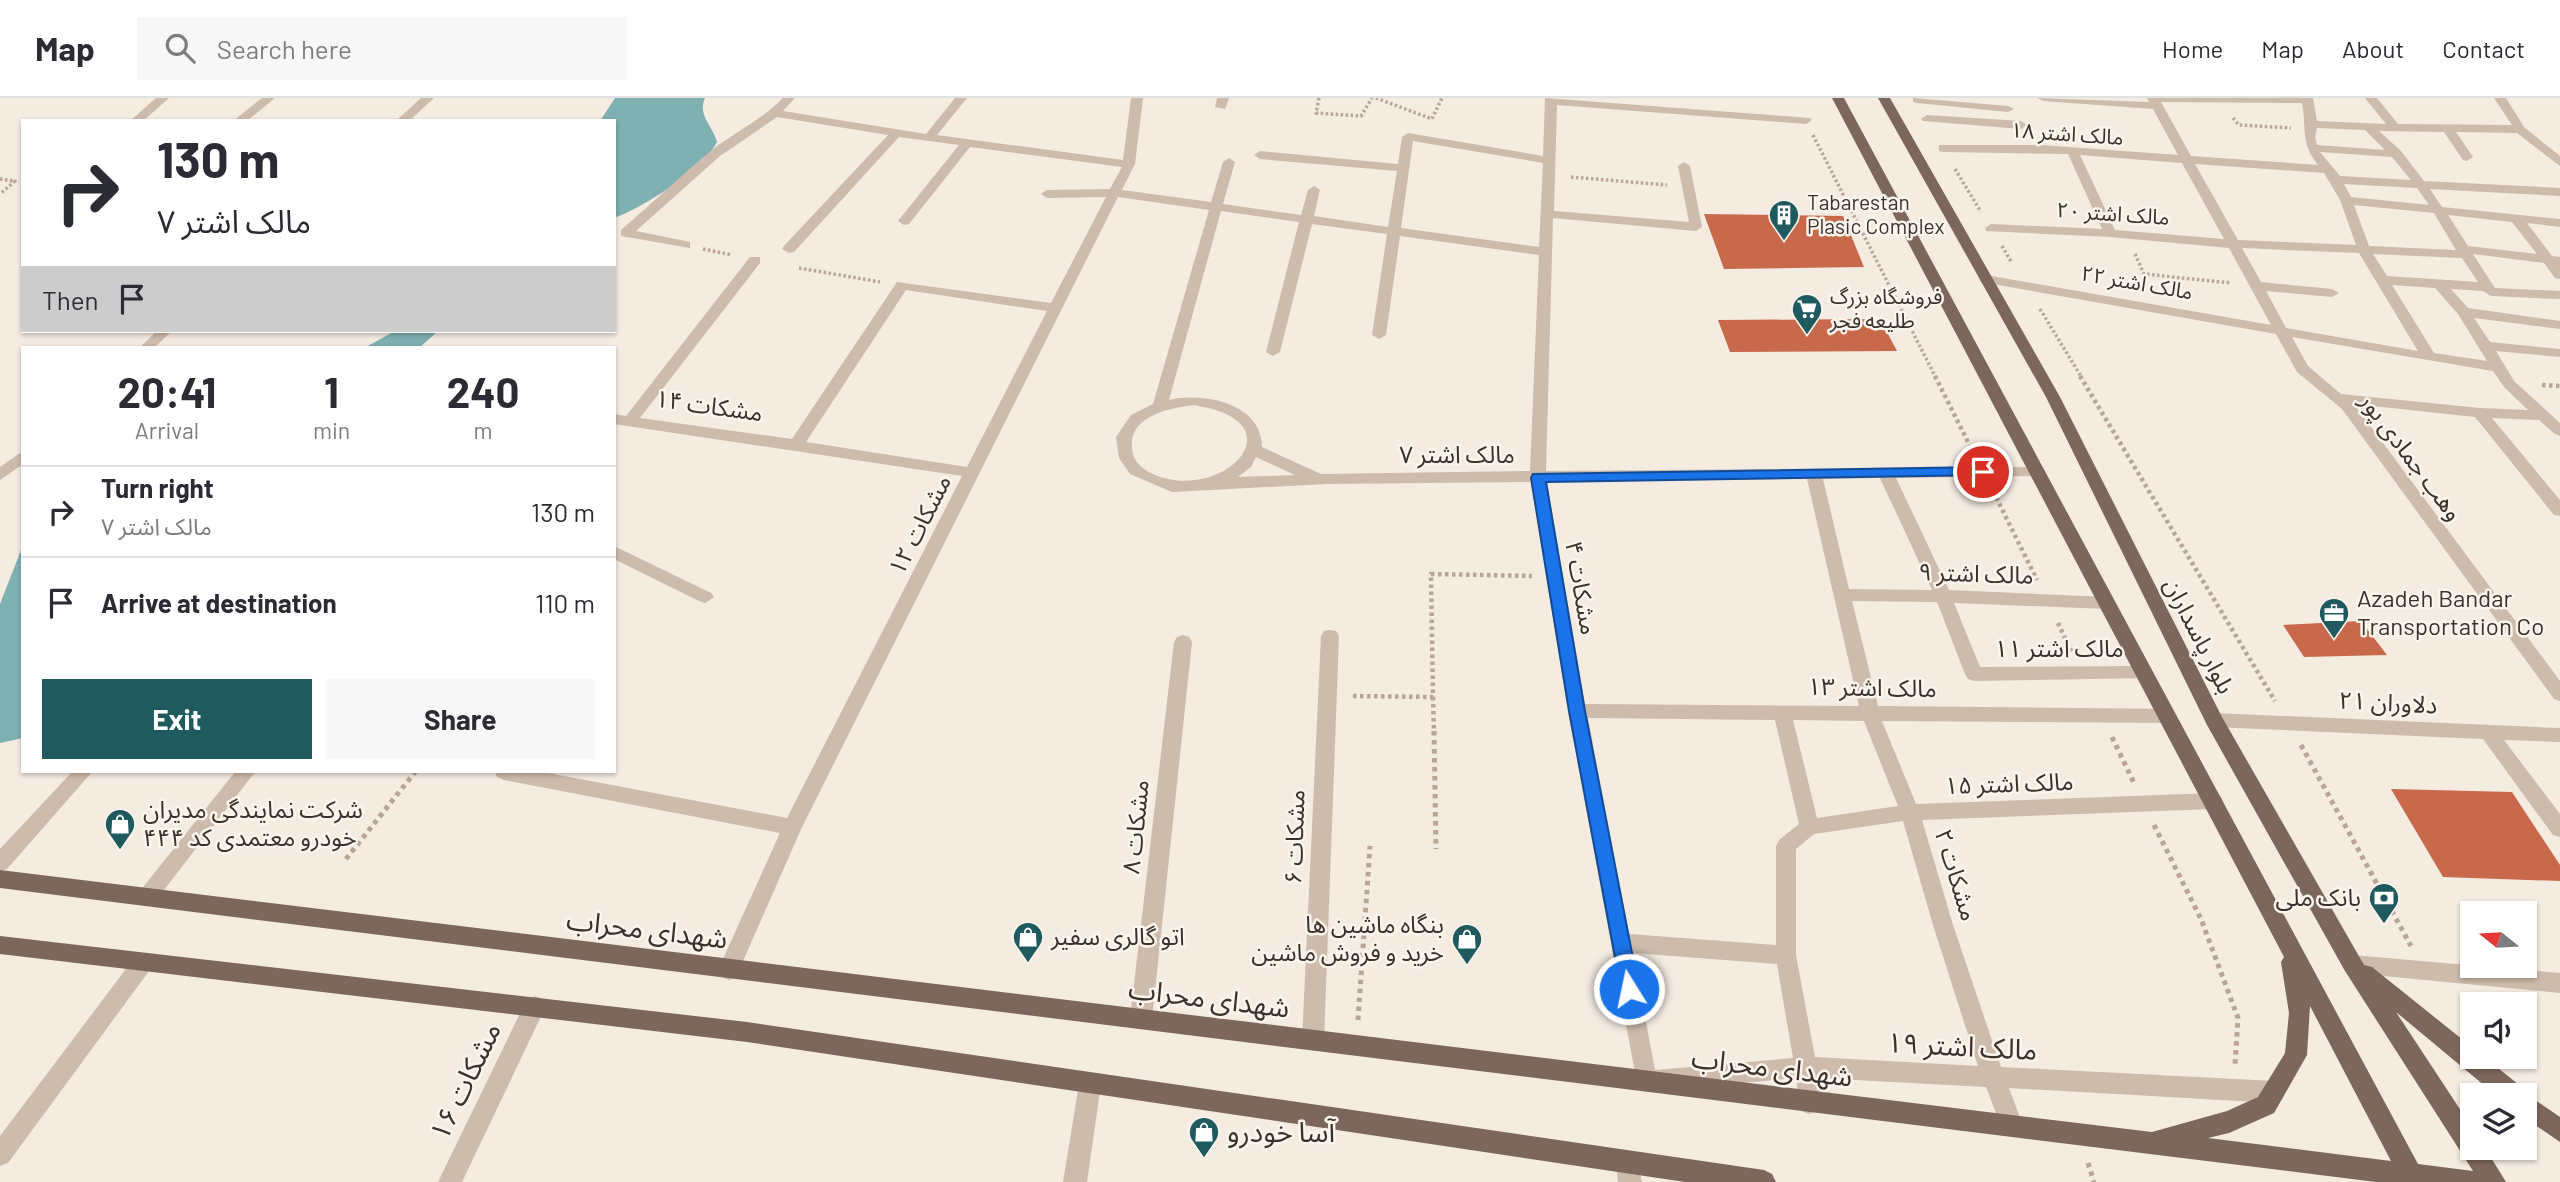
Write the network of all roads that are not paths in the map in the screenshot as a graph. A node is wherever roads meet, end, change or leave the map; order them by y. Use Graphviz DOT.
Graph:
graph roads {
  1 [pos="163,98"];
  2 [pos="269,98"];
  3 [pos="428,98"];
  4 [pos="789,98"];
  5 [pos="961,98"];
  6 [pos="1137,98"];
  7 [pos="1838,98"];
  8 [pos="1884,98"];
  9 [pos="2043,98"];
  10 [pos="2371,98"];
  11 [pos="2500,98"];
  12 [pos="1551,99"];
  13 [pos="2066,99"];
  14 [pos="2307,99"];
  15 [pos="1917,100"];
  16 [pos="2155,101"];
  17 [pos="2006,103"];
  18 [pos="775,113"];
  19 [pos="138,119"];
  20 [pos="242,119"];
  21 [pos="404,119"];
  22 [pos="1927,119"];
  23 [pos="1806,120"];
  24 [pos="2021,125"];
  25 [pos="2312,127"];
  26 [pos="2368,127"];
  27 [pos="2447,127"];
  28 [pos="2396,129"];
  29 [pos="2520,129"];
  30 [pos="897,132"];
  31 [pos="929,138"];
  32 [pos="968,142"];
  33 [pos="1943,148"];
  34 [pos="2312,148"];
  35 [pos="2041,149"];
  36 [pos="2073,152"];
  37 [pos="2397,154"];
  38 [pos="1260,155"];
  39 [pos="2467,157"];
  40 [pos="2188,161"];
  41 [pos="1228,162"];
  42 [pos="2560,162"];
  43 [pos="1129,164"];
  44 [pos="1684,166"];
  45 [pos="1404,168"];
  46 [pos="1549,168"];
  47 [pos="2325,169"];
  48 [pos="2336,180"];
  49 [pos="2423,184"];
  50 [pos="1314,190"];
  51 [pos="2560,192"];
  52 [pos="1114,193"];
  53 [pos="1047,194"];
  54 [pos="2346,200"];
  55 [pos="1214,208"];
  56 [pos="2440,210"];
  57 [pos="1547,214"];
  58 [pos="2517,219"];
  59 [pos="1306,220"];
  60 [pos="904,221"];
  61 [pos="2560,223"];
  62 [pos="1991,228"];
  63 [pos="1395,232"];
  64 [pos="2110,233"];
  65 [pos="2233,244"];
  66 [pos="685,245"];
  67 [pos="789,249"];
  68 [pos="2364,250"];
  69 [pos="2464,252"];
  70 [pos="1546,253"];
  71 [pos="755,260"];
  72 [pos="2555,260"];
  73 [pos="2560,275"];
  74 [pos="1986,279"];
  75 [pos="2383,280"];
  76 [pos="2440,285"];
  77 [pos="2256,286"];
  78 [pos="2487,287"];
  79 [pos="2332,293"];
  80 [pos="2560,295"];
  81 [pos="1054,307"];
  82 [pos="2464,312"];
  83 [pos="2560,325"];
  84 [pos="2280,329"];
  85 [pos="163,333"];
  86 [pos="1379,335"];
  87 [pos="148,346"];
  88 [pos="2485,346"];
  89 [pos="1273,352"];
  90 [pos="2560,353"];
  91 [pos="2429,357"];
  92 [pos="2498,367"];
  93 [pos="2337,398"];
  94 [pos="1160,406"];
  95 [pos="2480,413"];
  96 [pos="2543,415"];
  97 [pos="622,420"];
  98 [pos="2560,431"];
  99 [pos="796,445"];
  100 [pos="1254,449"];
  101 [pos="21,458"];
  102 [pos="2037,471"];
  103 [pos="974,473"];
  104 [pos="1886,473"];
  105 [pos="1814,474"];
  106 [pos="0,475"];
  107 [pos="1538,478"];
  108 [pos="1327,479"];
  109 [pos="1214,483"];
  110 [pos="2560,511"];
  111 [pos="616,553"];
  112 [pos="1844,595"];
  113 [pos="1943,596"];
  114 [pos="705,597"];
  115 [pos="2107,603"];
  116 [pos="1330,636"];
  117 [pos="1183,642"];
  118 [pos="2144,673"];
  119 [pos="2560,694"];
  120 [pos="1577,711"];
  121 [pos="1782,712"];
  122 [pos="1870,713"];
  123 [pos="2167,716"];
  124 [pos="2214,720"];
  125 [pos="2488,732"];
  126 [pos="2560,735"];
  127 [pos="82,773"];
  128 [pos="245,773"];
  129 [pos="509,773"];
  130 [pos="2213,801"];
  131 [pos="1910,811"];
  132 [pos="792,827"];
  133 [pos="1808,827"];
  134 [pos="2560,829"];
  135 [pos="0,863"];
  136 [pos="0,879"];
  137 [pos="147,897"];
  138 [pos="1621,943"];
  139 [pos="0,945"];
  140 [pos="2289,945"];
  141 [pos="1786,955"];
  142 [pos="142,964"];
  143 [pos="2352,964"];
  144 [pos="729,970"];
  145 [pos="2560,983"];
  146 [pos="534,1006"];
  147 [pos="1141,1019"];
  148 [pos="1313,1040"];
  149 [pos="1806,1068"];
  150 [pos="1993,1077"];
  151 [pos="1646,1081"];
  152 [pos="2499,1083"];
  153 [pos="1090,1084"];
  154 [pos="2274,1092"];
  155 [pos="1809,1103"];
  156 [pos="2537,1113"];
  157 [pos="2012,1126"];
  158 [pos="2560,1131"];
  159 [pos="2149,1143"];
  160 [pos="0,1154"];
  161 [pos="1629,1172"];
  162 [pos="2413,1179"];
  163 [pos="450,1182"];
  164 [pos="1075,1182"];
  165 [pos="1764,1182"];
  166 [pos="2471,1182"];
  167 [pos="2494,1182"];
  1 -- 19 [label="street"];
  2 -- 20 [label="street"];
  3 -- 21 [label="street"];
  4 -- 18 [label="street"];
  5 -- 31 [label="street"];
  6 -- 43 [label="street, مشکات ۱۲"];
  7 -- 102 [label="main road"];
  8 -- 74 [label="main road, بلوار پاسداران"];
  9 -- 13 [label="street"];
  10 -- 28 [label="street"];
  11 -- 29 [label="street"];
  12 -- 23 [label="street"];
  12 -- 46 [label="street, مشکات ۴"];
  13 -- 16 [label="street"];
  14 -- 16 [label="street"];
  14 -- 25 [label="street"];
  15 -- 17 [label="street"];
  16 -- 40 [label="street, وهب جمادی پور"];
  17 -- 24 [label="street"];
  18 -- 30 [label="street"];
  18 -- 66 [label="street"];
  22 -- 24 [label="street"];
  24 -- 35 [label="street"];
  25 -- 26 [label="street"];
  25 -- 34 [label="street"];
  26 -- 28 [label="street"];
  26 -- 37 [label="street"];
  27 -- 28 [label="street"];
  27 -- 29 [label="street"];
  27 -- 39 [label="street"];
  29 -- 42 [label="street"];
  30 -- 31 [label="street"];
  30 -- 67 [label="street"];
  31 -- 32 [label="street"];
  32 -- 43 [label="street"];
  32 -- 60 [label="street"];
  33 -- 35 [label="street, مالک اشتر ۱۸"];
  34 -- 37 [label="street"];
  34 -- 47 [label="street"];
  35 -- 36 [label="street, مالک اشتر ۱۸"];
  36 -- 40 [label="street, مالک اشتر ۱۸"];
  36 -- 64 [label="street"];
  37 -- 49 [label="street"];
  38 -- 45 [label="street"];
  40 -- 47 [label="street, مالک اشتر ۱۸"];
  40 -- 65 [label="street, وهب جمادی پور"];
  41 -- 55 [label="street"];
  43 -- 52 [label="street, مشکات ۱۲"];
  44 -- 57 [label="street"];
  45 -- 46 [label="street"];
  45 -- 63 [label="street"];
  46 -- 57 [label="street, مشکات ۴"];
  47 -- 48 [label="street"];
  48 -- 49 [label="street"];
  48 -- 54 [label="street"];
  49 -- 51 [label="street"];
  49 -- 56 [label="street"];
  50 -- 59 [label="street"];
  52 -- 53 [label="street"];
  52 -- 55 [label="street"];
  52 -- 81 [label="street, مشکات ۱۲"];
  54 -- 56 [label="street"];
  54 -- 68 [label="street"];
  55 -- 59 [label="street"];
  55 -- 94 [label="street"];
  56 -- 58 [label="street"];
  56 -- 69 [label="street"];
  57 -- 70 [label="street, مشکات ۴"];
  58 -- 61 [label="street"];
  58 -- 72 [label="street"];
  59 -- 63 [label="street"];
  59 -- 89 [label="street"];
  62 -- 64 [label="street, مالک اشتر ۲۰"];
  63 -- 70 [label="street"];
  63 -- 86 [label="street"];
  64 -- 65 [label="street, مالک اشتر ۲۰"];
  65 -- 68 [label="street, مالک اشتر ۲۰"];
  65 -- 77 [label="street, وهب جمادی پور"];
  68 -- 69 [label="street, مالک اشتر ۲۰"];
  68 -- 75 [label="street"];
  69 -- 72 [label="street, مالک اشتر ۲۰"];
  69 -- 78 [label="street"];
  70 -- 107 [label="street, مشکات ۴"];
  71 -- 97 [label="street"];
  72 -- 73 [label="street"];
  74 -- 84 [label="street, مالک اشتر ۲۲"];
  74 -- 124 [label="main road, بلوار پاسداران"];
  75 -- 76 [label="street"];
  75 -- 91 [label="street"];
  76 -- 78 [label="street"];
  76 -- 82 [label="street"];
  77 -- 79 [label="street"];
  77 -- 84 [label="street, وهب جمادی پور"];
  78 -- 80 [label="street"];
  81 -- 99 [label="street"];
  81 -- 103 [label="street, مشکات ۱۲"];
  82 -- 83 [label="street"];
  82 -- 88 [label="street"];
  84 -- 91 [label="street, مالک اشتر ۲۲"];
  84 -- 93 [label="street, وهب جمادی پور"];
  85 -- 87 [label="street"];
  88 -- 90 [label="street"];
  88 -- 92 [label="street"];
  91 -- 92 [label="street, مالک اشتر ۲۲"];
  92 -- 96 [label="street"];
  93 -- 95 [label="street"];
  93 -- 119 [label="street, وهب جمادی پور"];
  94 -- 100 [label="street"];
  94 -- 109 [label="street"];
  95 -- 96 [label="street"];
  95 -- 110 [label="street"];
  96 -- 98 [label="street"];
  97 -- 99 [label="street, مشکات ۱۴"];
  99 -- 103 [label="street, مشکات ۱۴"];
  100 -- 108 [label="street"];
  100 -- 109 [label="street"];
  101 -- 106 [label="street"];
  102 -- 104 [label="street, مالک اشتر ۷"];
  102 -- 115 [label="main road"];
  103 -- 132 [label="street, مشکات ۱۲"];
  104 -- 105 [label="street, مالک اشتر ۷"];
  104 -- 113 [label="street"];
  105 -- 107 [label="street, مالک اشتر ۷"];
  105 -- 112 [label="street, مشکات ۲"];
  107 -- 108 [label="street, مالک اشتر ۷"];
  107 -- 120 [label="street, مشکات ۴"];
  108 -- 109 [label="street, مالک اشتر ۷"];
  111 -- 114 [label="street"];
  112 -- 113 [label="street, مالک اشتر ۹"];
  112 -- 122 [label="street, مشکات ۲"];
  113 -- 115 [label="street, مالک اشتر ۹"];
  113 -- 118 [label="street, مالک اشتر ۱۱"];
  115 -- 118 [label="main road"];
  116 -- 148 [label="street, مشکات ۶"];
  117 -- 147 [label="street, مشکات ۸"];
  118 -- 123 [label="main road"];
  120 -- 121 [label="street, مالک اشتر ۱۳"];
  120 -- 138 [label="street, مشکات ۴"];
  121 -- 122 [label="street, مالک اشتر ۱۳"];
  121 -- 133 [label="street"];
  122 -- 123 [label="street, مالک اشتر ۱۳"];
  122 -- 131 [label="street, مشکات ۲"];
  123 -- 130 [label="main road"];
  124 -- 125 [label="street, دلاوران ۲۱"];
  124 -- 143 [label="main road, بلوار پاسداران"];
  125 -- 126 [label="street, دلاوران ۲۱"];
  125 -- 134 [label="street"];
  127 -- 135 [label="street"];
  128 -- 137 [label="street"];
  129 -- 132 [label="street"];
  130 -- 131 [label="street, مالک اشتر ۱۵"];
  130 -- 140 [label="main road"];
  131 -- 133 [label="street, مالک اشتر ۱۵"];
  131 -- 150 [label="street, مشکات ۲"];
  132 -- 144 [label="street, مشکات ۱۲"];
  133 -- 141 [label="street"];
  136 -- 137 [label="main road, شهدای محراب"];
  137 -- 144 [label="main road, شهدای محراب"];
  138 -- 141 [label="street"];
  138 -- 151 [label="street, مشکات ۴"];
  139 -- 142 [label="main road"];
  140 -- 154 [label="main road"];
  140 -- 162 [label="main road"];
  141 -- 149 [label="street"];
  142 -- 146 [label="main road"];
  142 -- 160 [label="street"];
  143 -- 145 [label="street"];
  143 -- 152 [label="main road"];
  143 -- 167 [label="main road, بلوار پاسداران"];
  144 -- 147 [label="main road, شهدای محراب"];
  146 -- 153 [label="main road"];
  146 -- 163 [label="street, مشکات ۱۶"];
  147 -- 148 [label="main road, شهدای محراب"];
  148 -- 151 [label="main road, شهدای محراب"];
  149 -- 150 [label="street, مالک اشتر ۱۹"];
  149 -- 151 [label="street, مالک اشتر ۱۹"];
  149 -- 155 [label="street"];
  150 -- 154 [label="street, مالک اشتر ۱۹"];
  150 -- 157 [label="street, مشکات ۲"];
  151 -- 155 [label="main road, شهدای محراب"];
  153 -- 161 [label="main road"];
  153 -- 164 [label="street"];
  154 -- 159 [label="main road"];
  155 -- 157 [label="main road, شهدای محراب"];
  156 -- 158 [label="main road"];
  157 -- 159 [label="main road, شهدای محراب"];
  159 -- 162 [label="main road, شهدای محراب"];
  161 -- 165 [label="main road"];
  162 -- 166 [label="main road, شهدای محراب"];
}
